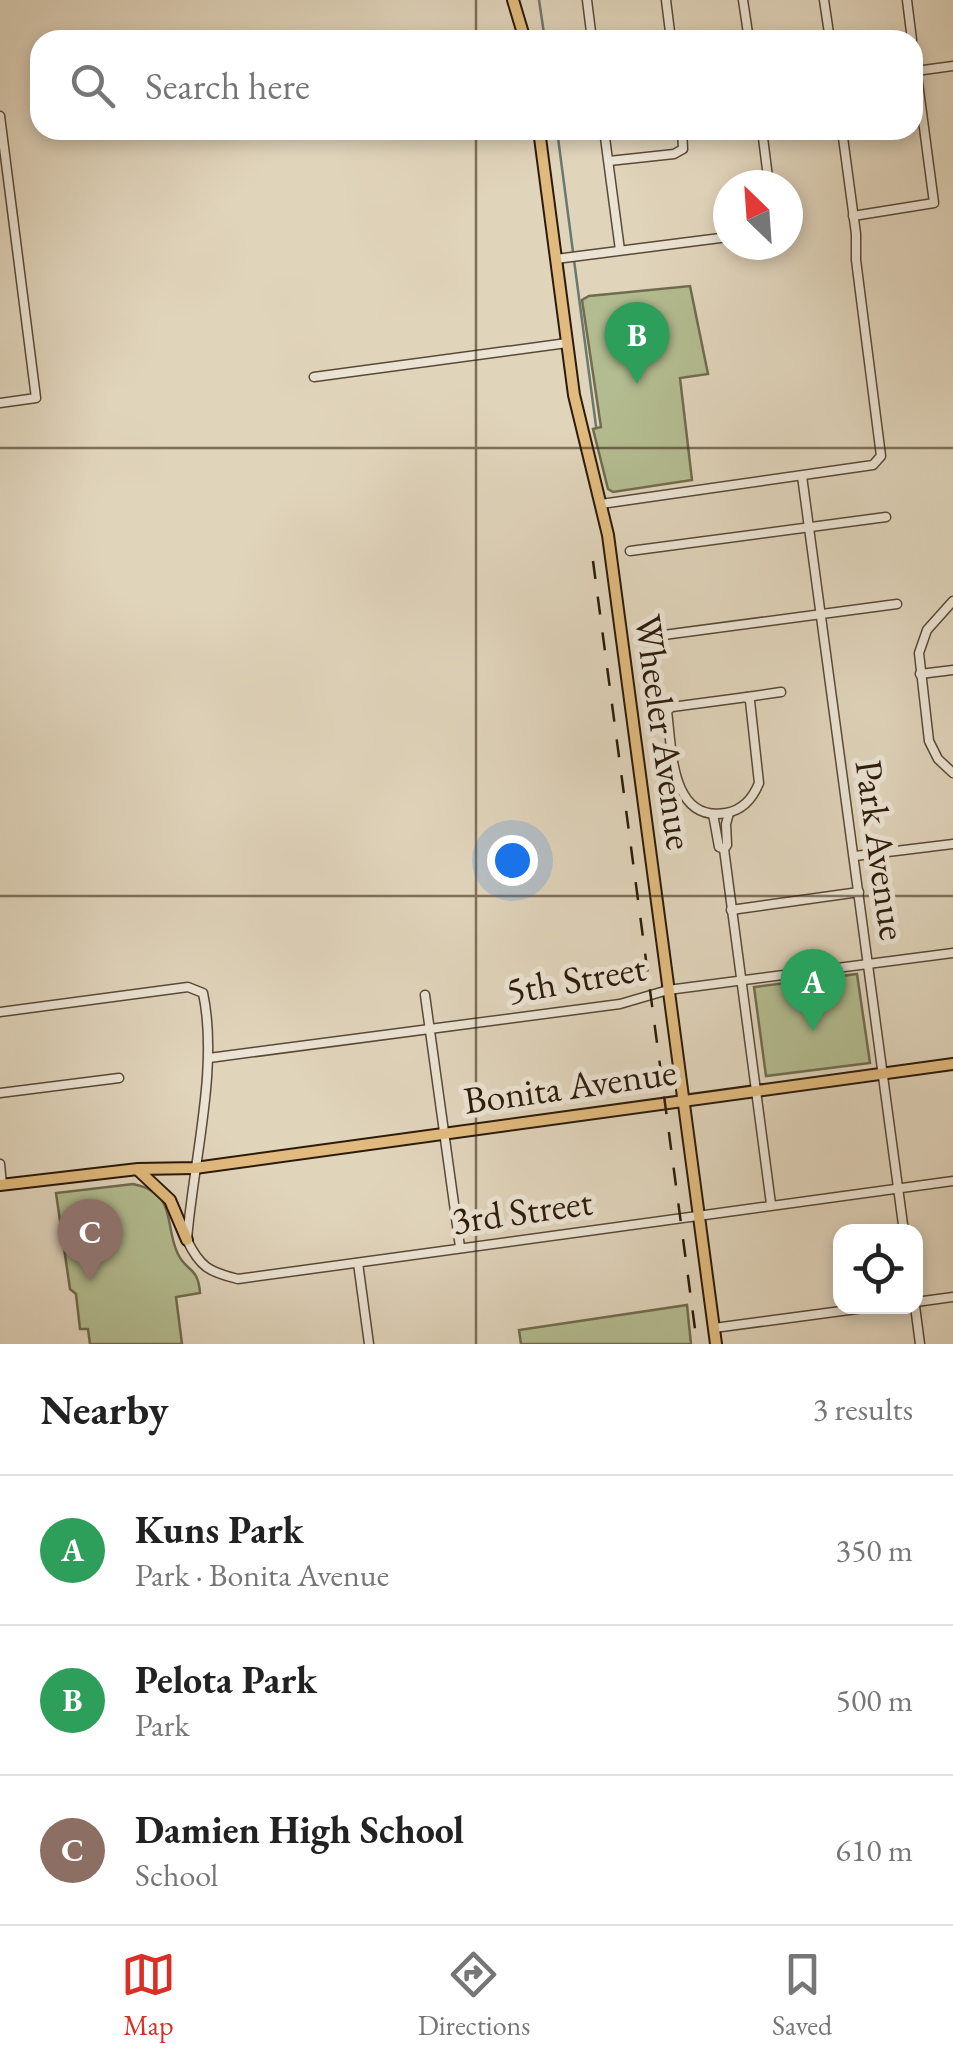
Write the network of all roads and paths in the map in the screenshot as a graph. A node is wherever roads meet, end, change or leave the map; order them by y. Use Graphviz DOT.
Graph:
graph roads {
  1 [pos="514,0"];
  2 [pos="587,0"];
  3 [pos="666,0"];
  4 [pos="744,0"];
  5 [pos="824,0"];
  6 [pos="907,0"];
  7 [pos="522,30"];
  8 [pos="591,30"];
  9 [pos="670,30"];
  10 [pos="748,30"];
  11 [pos="828,30"];
  12 [pos="911,30"];
  13 [pos="953,66"];
  14 [pos="923,71"];
  15 [pos="0,116"];
  16 [pos="923,123"];
  17 [pos="540,140"];
  18 [pos="605,140"];
  19 [pos="683,140"];
  20 [pos="763,140"];
  21 [pos="843,140"];
  22 [pos="608,161"];
  23 [pos="767,170"];
  24 [pos="854,216"];
  25 [pos="713,239"];
  26 [pos="620,250"];
  27 [pos="556,259"];
  28 [pos="567,343"];
  29 [pos="314,377"];
  30 [pos="0,403"];
  31 [pos="802,476"];
  32 [pos="601,504"];
  33 [pos="886,517"];
  34 [pos="810,527"];
  35 [pos="630,551"];
  36 [pos="953,602"];
  37 [pos="898,604"];
  38 [pos="822,614"];
  39 [pos="641,638"];
  40 [pos="953,670"];
  41 [pos="920,674"];
  42 [pos="782,692"];
  43 [pos="747,697"];
  44 [pos="953,772"];
  45 [pos="729,813"];
  46 [pos="712,814"];
  47 [pos="953,844"];
  48 [pos="724,849"];
  49 [pos="855,856"];
  50 [pos="859,892"];
  51 [pos="732,910"];
  52 [pos="953,952"];
  53 [pos="869,964"];
  54 [pos="740,982"];
  55 [pos="668,990"];
  56 [pos="425,995"];
  57 [pos="0,1012"];
  58 [pos="431,1030"];
  59 [pos="210,1058"];
  60 [pos="953,1064"];
  61 [pos="883,1074"];
  62 [pos="119,1078"];
  63 [pos="756,1091"];
  64 [pos="0,1093"];
  65 [pos="681,1101"];
  66 [pos="444,1134"];
  67 [pos="0,1164"];
  68 [pos="195,1168"];
  69 [pos="138,1169"];
  70 [pos="953,1181"];
  71 [pos="1,1185"];
  72 [pos="898,1188"];
  73 [pos="770,1204"];
  74 [pos="698,1214"];
  75 [pos="903,1224"];
  76 [pos="187,1240"];
  77 [pos="460,1247"];
  78 [pos="358,1263"];
  79 [pos="953,1297"];
  80 [pos="923,1303"];
  81 [pos="833,1312"];
  82 [pos="916,1314"];
  83 [pos="714,1328"];
  84 [pos="369,1344"];
  85 [pos="716,1344"];
  86 [pos="920,1344"];
  1 -- 7 [label="main road"];
  2 -- 8 [label="street"];
  3 -- 9 [label="street"];
  4 -- 10 [label="street"];
  5 -- 11 [label="street"];
  6 -- 12 [label="street"];
  13 -- 14 [label="street"];
  15 -- 30 [label="street"];
  16 -- 24 [label="street"];
  17 -- 27 [label="main road, Wheeler Avenue"];
  18 -- 22 [label="street"];
  19 -- 22 [label="street"];
  20 -- 23 [label="street"];
  21 -- 24 [label="street"];
  22 -- 26 [label="street"];
  24 -- 31 [label="street"];
  25 -- 26 [label="street"];
  26 -- 27 [label="street"];
  27 -- 28 [label="main road, Wheeler Avenue"];
  28 -- 29 [label="street"];
  28 -- 32 [label="main road, Wheeler Avenue"];
  31 -- 32 [label="street"];
  31 -- 34 [label="street, Park Avenue"];
  32 -- 55 [label="main road, Wheeler Avenue"];
  33 -- 34 [label="street"];
  34 -- 35 [label="street"];
  34 -- 38 [label="street, Park Avenue"];
  36 -- 41 [label="street"];
  37 -- 38 [label="street"];
  38 -- 39 [label="street"];
  38 -- 49 [label="street, Park Avenue"];
  40 -- 41 [label="street"];
  41 -- 44 [label="street"];
  42 -- 43 [label="street"];
  43 -- 45 [label="street"];
  43 -- 46 [label="street"];
  45 -- 46 [label="street"];
  45 -- 48 [label="street"];
  46 -- 48 [label="street"];
  47 -- 49 [label="street"];
  48 -- 51 [label="street"];
  49 -- 50 [label="street, Park Avenue"];
  50 -- 51 [label="street"];
  50 -- 53 [label="street, Park Avenue"];
  51 -- 54 [label="street"];
  52 -- 53 [label="street, 5th Street"];
  53 -- 54 [label="street, 5th Street"];
  53 -- 61 [label="street, Park Avenue"];
  54 -- 55 [label="street, 5th Street"];
  54 -- 63 [label="street"];
  55 -- 58 [label="street, 5th Street"];
  55 -- 65 [label="main road, Wheeler Avenue"];
  56 -- 58 [label="street"];
  57 -- 59 [label="street"];
  58 -- 59 [label="street, 5th Street"];
  58 -- 66 [label="street"];
  59 -- 68 [label="street"];
  60 -- 61 [label="main road, Bonita Avenue"];
  61 -- 63 [label="main road, Bonita Avenue"];
  61 -- 72 [label="street, Park Avenue"];
  62 -- 64 [label="street"];
  63 -- 65 [label="main road, Bonita Avenue"];
  63 -- 73 [label="street"];
  65 -- 66 [label="main road, Bonita Avenue"];
  65 -- 74 [label="main road, Wheeler Avenue"];
  66 -- 68 [label="main road, Bonita Avenue"];
  66 -- 77 [label="street"];
  67 -- 71 [label="street"];
  68 -- 69 [label="main road, Bonita Avenue"];
  68 -- 76 [label="street"];
  69 -- 71 [label="main road, Bonita Avenue"];
  69 -- 76 [label="main road"];
  70 -- 72 [label="street, 3rd Street"];
  72 -- 73 [label="street, 3rd Street"];
  72 -- 75 [label="street, Park Avenue"];
  73 -- 74 [label="street, 3rd Street"];
  74 -- 77 [label="street, 3rd Street"];
  74 -- 83 [label="main road, Wheeler Avenue"];
  76 -- 78 [label="street, 3rd Street"];
  77 -- 78 [label="street, 3rd Street"];
  78 -- 84 [label="street"];
  79 -- 80 [label="street"];
  81 -- 83 [label="street"];
  82 -- 86 [label="street"];
  83 -- 85 [label="main road, Wheeler Avenue"];
}
